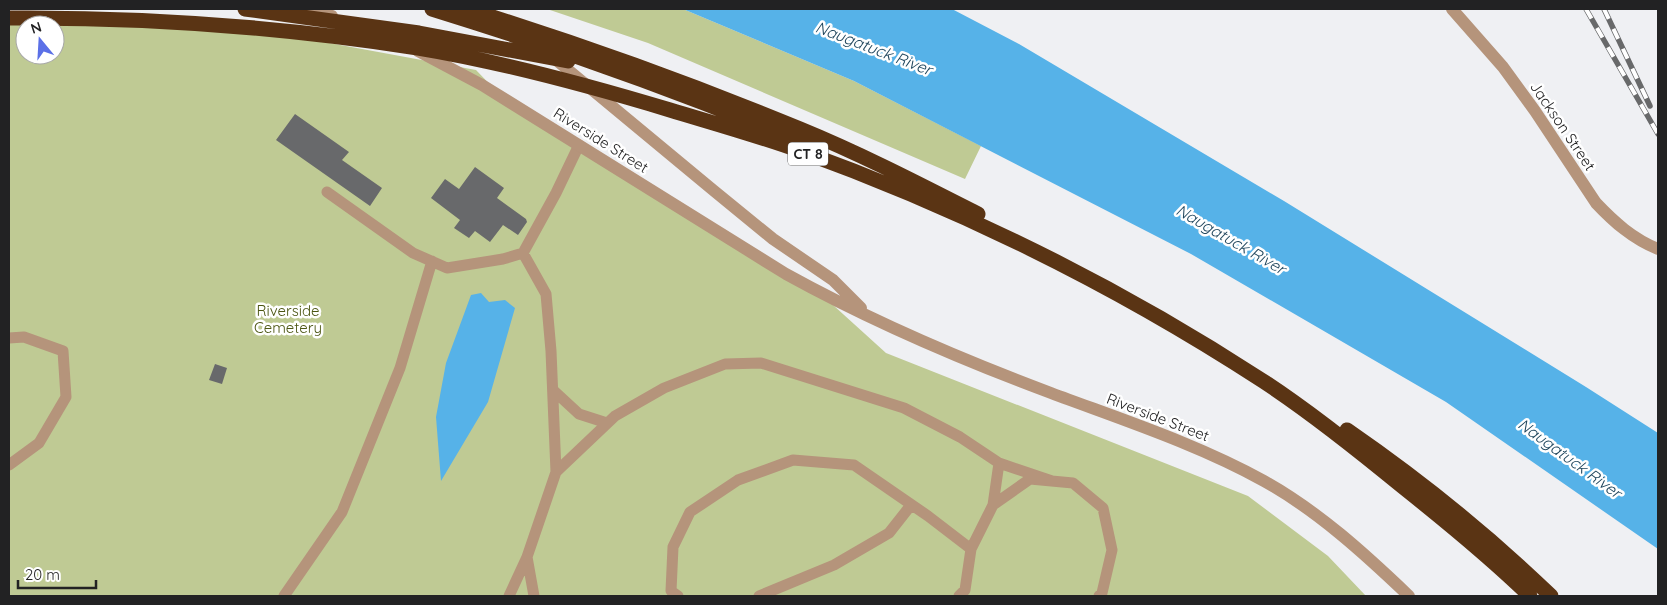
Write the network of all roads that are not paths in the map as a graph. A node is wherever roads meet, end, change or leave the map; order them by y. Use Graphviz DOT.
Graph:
graph roads {
  1 [pos="245,9"];
  2 [pos="309,9"];
  3 [pos="432,9"];
  4 [pos="468,9"];
  5 [pos="495,9"];
  6 [pos="1452,9"];
  7 [pos="9,18"];
  8 [pos="614,69"];
  9 [pos="579,145"];
  10 [pos="327,192"];
  11 [pos="1658,249"];
  12 [pos="523,253"];
  13 [pos="432,261"];
  14 [pos="1092,280"];
  15 [pos="868,315"];
  16 [pos="9,338"];
  17 [pos="552,390"];
  18 [pos="607,423"];
  19 [pos="999,463"];
  20 [pos="9,464"];
  21 [pos="556,472"];
  22 [pos="1052,481"];
  23 [pos="912,505"];
  24 [pos="993,505"];
  25 [pos="971,549"];
  26 [pos="527,557"];
  27 [pos="964,594"];
  28 [pos="1101,595"];
  29 [pos="284,596"];
  30 [pos="509,596"];
  31 [pos="534,596"];
  32 [pos="678,596"];
  33 [pos="758,596"];
  34 [pos="1409,596"];
  35 [pos="1530,596"];
  36 [pos="1551,596"];
  1 -- 8 [label="highway, CT 8"];
  2 -- 9 [label="street, Riverside Street"];
  3 -- 8 [label="highway"];
  4 -- 14 [label="highway"];
  5 -- 15 [label="street, Riverside Street"];
  6 -- 11 [label="street, Jackson Street"];
  7 -- 14 [label="highway, CT 8"];
  8 -- 36 [label="highway, CT 8"];
  9 -- 12 [label="lane"];
  9 -- 15 [label="street, Riverside Street"];
  10 -- 13 [label="lane"];
  12 -- 13 [label="lane"];
  12 -- 17 [label="lane"];
  13 -- 29 [label="lane"];
  14 -- 35 [label="highway, CT 8"];
  15 -- 34 [label="street, Riverside Street"];
  16 -- 20 [label="lane"];
  17 -- 18 [label="lane"];
  17 -- 21 [label="lane"];
  18 -- 19 [label="lane"];
  18 -- 21 [label="lane"];
  19 -- 22 [label="lane"];
  19 -- 24 [label="lane"];
  21 -- 26 [label="lane"];
  22 -- 24 [label="lane"];
  22 -- 28 [label="lane"];
  23 -- 25 [label="lane"];
  23 -- 32 [label="lane"];
  23 -- 33 [label="lane"];
  24 -- 25 [label="lane"];
  25 -- 27 [label="lane"];
  26 -- 30 [label="lane"];
  26 -- 31 [label="lane"];
}
